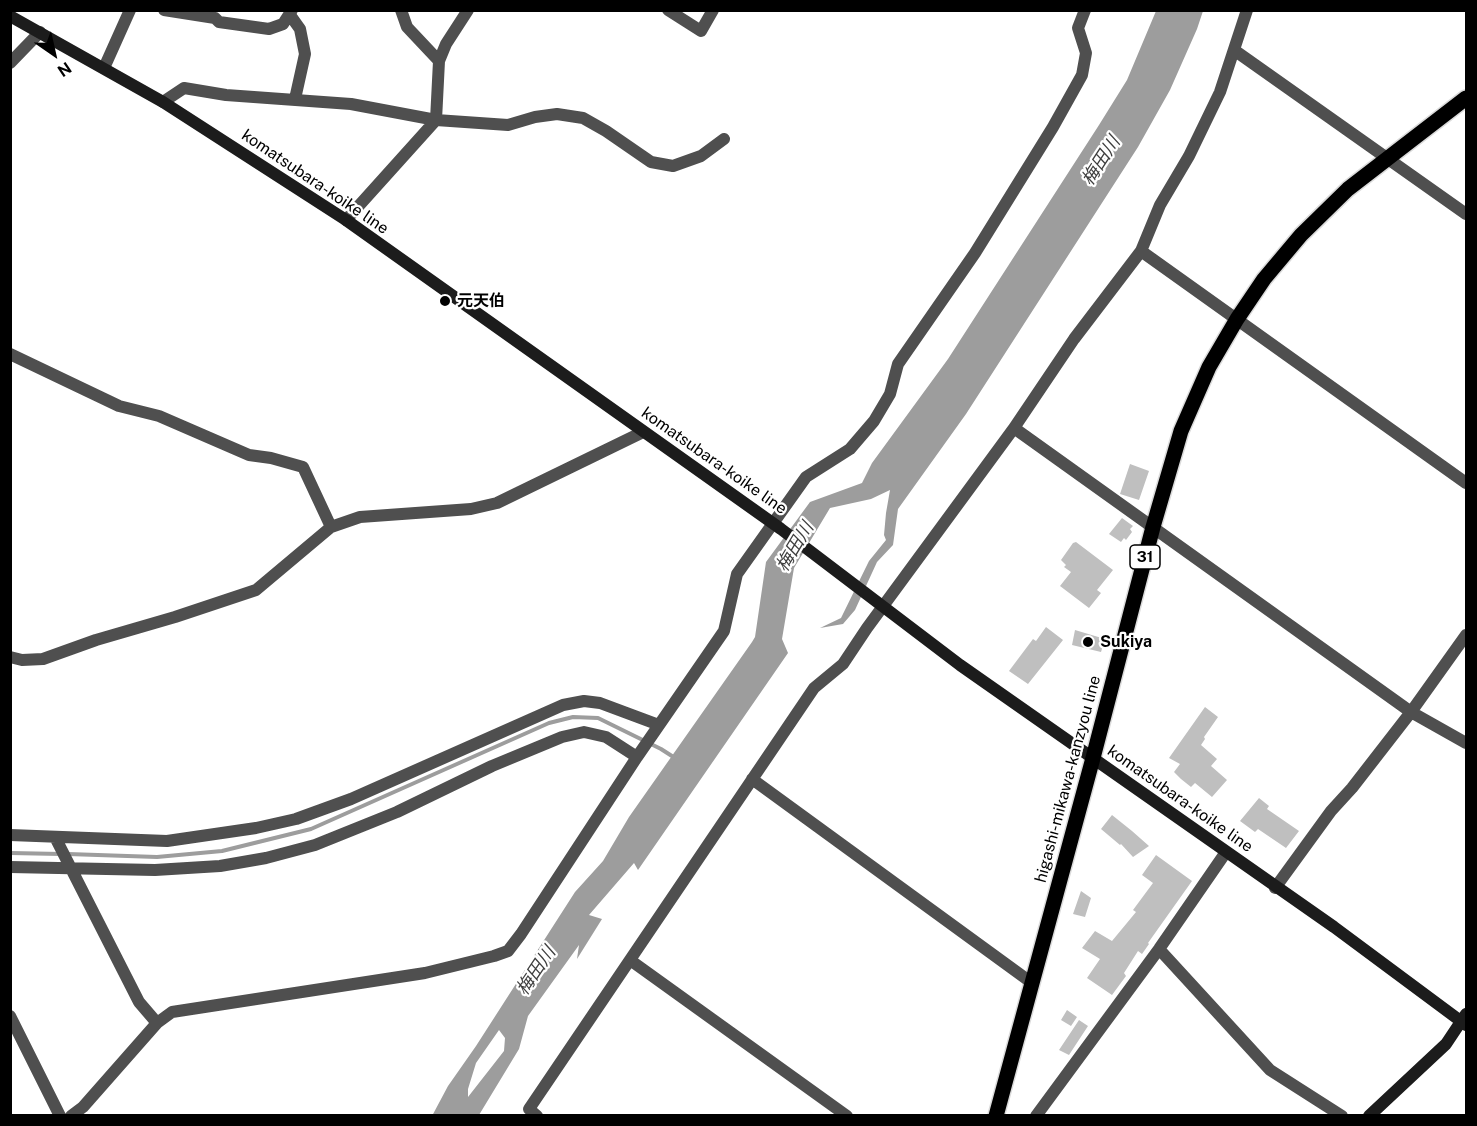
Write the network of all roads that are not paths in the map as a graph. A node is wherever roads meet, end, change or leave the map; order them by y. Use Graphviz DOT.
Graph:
graph roads {
  1 [pos="130,10"];
  2 [pos="164,10"];
  3 [pos="401,10"];
  4 [pos="468,10"];
  5 [pos="668,10"];
  6 [pos="713,10"];
  7 [pos="1084,10"];
  8 [pos="1247,10"];
  9 [pos="291,13"];
  10 [pos="10,16"];
  11 [pos="40,32"];
  12 [pos="1234,50"];
  13 [pos="439,61"];
  14 [pos="10,63"];
  15 [pos="104,68"];
  16 [pos="1467,98"];
  17 [pos="295,99"];
  18 [pos="164,102"];
  19 [pos="436,120"];
  20 [pos="724,139"];
  21 [pos="1388,158"];
  22 [pos="1467,214"];
  23 [pos="346,220"];
  24 [pos="1141,250"];
  25 [pos="1237,319"];
  26 [pos="10,354"];
  27 [pos="1014,428"];
  28 [pos="643,432"];
  29 [pos="1467,483"];
  30 [pos="777,526"];
  31 [pos="331,527"];
  32 [pos="1153,527"];
  33 [pos="879,603"];
  34 [pos="1467,635"];
  35 [pos="10,657"];
  36 [pos="1411,712"];
  37 [pos="659,725"];
  38 [pos="1467,743"];
  39 [pos="643,748"];
  40 [pos="1093,758"];
  41 [pos="752,778"];
  42 [pos="10,835"];
  43 [pos="55,837"];
  44 [pos="1226,852"];
  45 [pos="10,867"];
  46 [pos="69,868"];
  47 [pos="1275,888"];
  48 [pos="1159,949"];
  49 [pos="630,960"];
  50 [pos="1032,983"];
  51 [pos="10,1016"];
  52 [pos="1465,1020"];
  53 [pos="158,1023"];
  54 [pos="60,1116"];
  55 [pos="71,1116"];
  56 [pos="537,1116"];
  57 [pos="847,1116"];
  58 [pos="996,1116"];
  59 [pos="1036,1116"];
  60 [pos="1342,1116"];
  61 [pos="1369,1116"];
  1 -- 15 [label="street"];
  2 -- 9 [label="street"];
  3 -- 13 [label="street"];
  4 -- 13 [label="street"];
  5 -- 6 [label="street"];
  7 -- 30 [label="street"];
  8 -- 12 [label="street"];
  9 -- 17 [label="street"];
  10 -- 11 [label="main road, komatsubara-koike line"];
  11 -- 14 [label="street"];
  11 -- 15 [label="main road, komatsubara-koike line"];
  12 -- 21 [label="street"];
  12 -- 24 [label="street"];
  13 -- 19 [label="street"];
  15 -- 18 [label="main road, komatsubara-koike line"];
  16 -- 21 [label="main road, higashi-mikawa-kanzyou line / 31"];
  17 -- 18 [label="street"];
  17 -- 19 [label="street"];
  18 -- 23 [label="main road, komatsubara-koike line"];
  19 -- 20 [label="street"];
  19 -- 23 [label="street"];
  21 -- 22 [label="street"];
  21 -- 25 [label="main road, higashi-mikawa-kanzyou line / 31"];
  23 -- 28 [label="main road, komatsubara-koike line"];
  24 -- 25 [label="street"];
  24 -- 27 [label="street"];
  25 -- 29 [label="street"];
  25 -- 32 [label="main road, higashi-mikawa-kanzyou line / 31"];
  26 -- 31 [label="street"];
  27 -- 32 [label="street"];
  27 -- 33 [label="street"];
  28 -- 30 [label="main road, komatsubara-koike line"];
  28 -- 31 [label="street"];
  30 -- 33 [label="main road, komatsubara-koike line"];
  30 -- 37 [label="street"];
  31 -- 35 [label="street"];
  32 -- 36 [label="street"];
  32 -- 40 [label="main road, higashi-mikawa-kanzyou line / 31"];
  33 -- 40 [label="main road, komatsubara-koike line"];
  33 -- 41 [label="street"];
  34 -- 36 [label="street"];
  36 -- 38 [label="street"];
  36 -- 47 [label="street"];
  37 -- 39 [label="street"];
  37 -- 43 [label="street"];
  39 -- 46 [label="street"];
  39 -- 53 [label="street"];
  40 -- 44 [label="main road, komatsubara-koike line"];
  40 -- 50 [label="main road, higashi-mikawa-kanzyou line / 31"];
  41 -- 49 [label="street"];
  41 -- 50 [label="street"];
  42 -- 43 [label="street"];
  43 -- 46 [label="street"];
  44 -- 47 [label="main road, komatsubara-koike line"];
  44 -- 48 [label="street"];
  45 -- 46 [label="street"];
  46 -- 53 [label="street"];
  47 -- 52 [label="main road, komatsubara-koike line"];
  48 -- 59 [label="street"];
  48 -- 60 [label="street"];
  49 -- 56 [label="street"];
  49 -- 57 [label="street"];
  50 -- 58 [label="main road, higashi-mikawa-kanzyou line / 31"];
  51 -- 54 [label="street"];
  52 -- 61 [label="main road"];
  53 -- 55 [label="street"];
}
